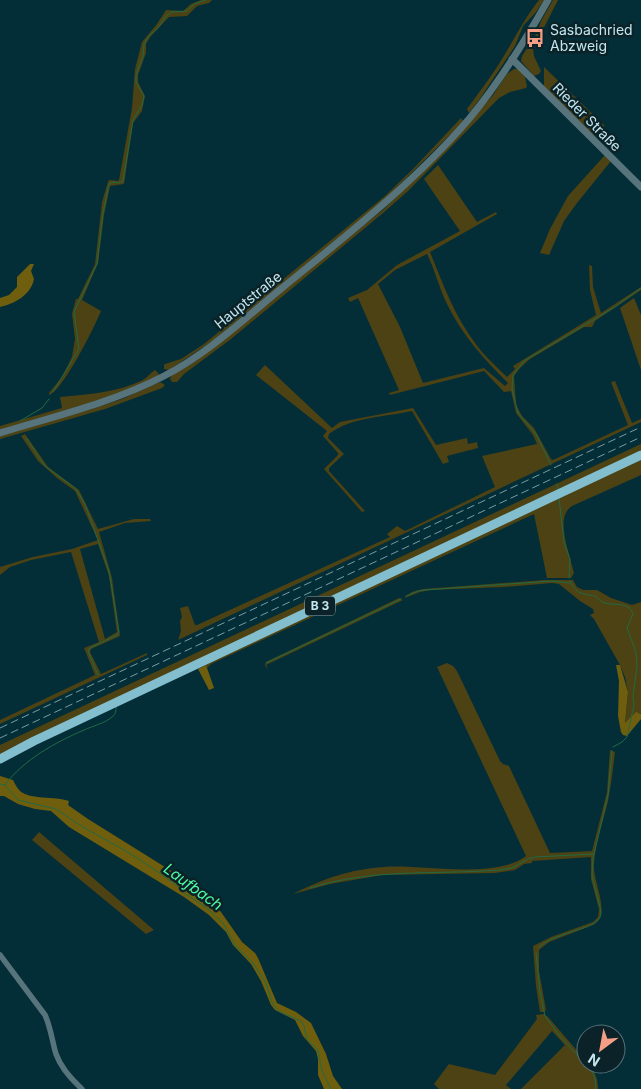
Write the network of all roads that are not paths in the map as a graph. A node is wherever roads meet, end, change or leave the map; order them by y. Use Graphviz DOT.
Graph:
graph roads {
  1 [pos="548,0"];
  2 [pos="512,59"];
  3 [pos="641,187"];
  4 [pos="0,432"];
  5 [pos="641,455"];
  6 [pos="0,758"];
  7 [pos="0,955"];
  8 [pos="82,1089"];
  1 -- 2 [label="street, Hauptstraße"];
  2 -- 3 [label="street, Rieder Straße"];
  2 -- 4 [label="street, Hauptstraße"];
  5 -- 6 [label="main road, B 3"];
  7 -- 8 [label="street"];
}
